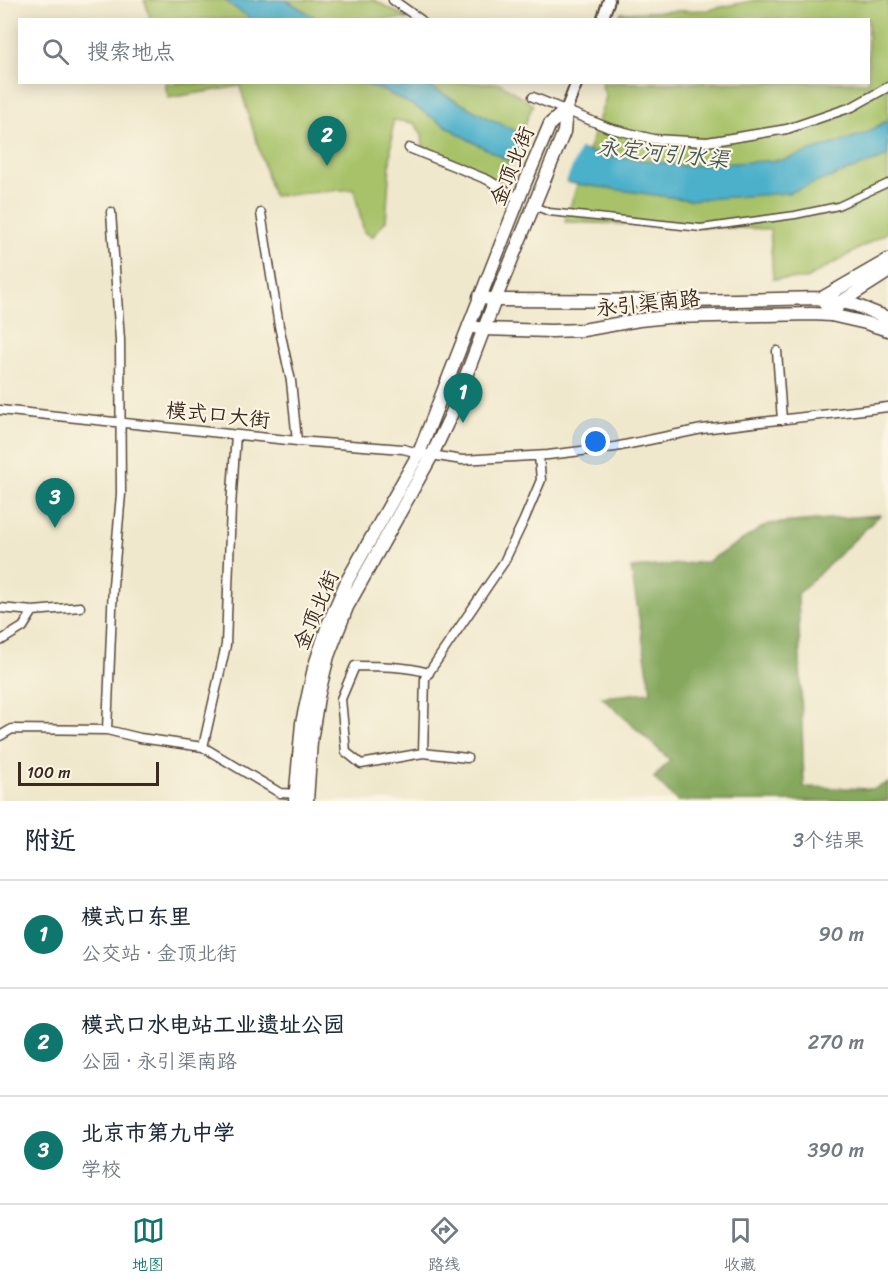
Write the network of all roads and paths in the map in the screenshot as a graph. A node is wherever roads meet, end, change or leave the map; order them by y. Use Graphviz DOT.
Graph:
graph roads {
  1 [pos="393,0"];
  2 [pos="609,0"];
  3 [pos="418,18"];
  4 [pos="603,18"];
  5 [pos="576,84"];
  6 [pos="888,87"];
  7 [pos="533,97"];
  8 [pos="566,110"];
  9 [pos="409,148"];
  10 [pos="888,183"];
  11 [pos="519,199"];
  12 [pos="534,206"];
  13 [pos="111,212"];
  14 [pos="261,213"];
  15 [pos="888,260"];
  16 [pos="888,273"];
  17 [pos="479,297"];
  18 [pos="822,298"];
  19 [pos="495,300"];
  20 [pos="841,302"];
  21 [pos="831,315"];
  22 [pos="888,318"];
  23 [pos="469,326"];
  24 [pos="483,329"];
  25 [pos="888,330"];
  26 [pos="777,351"];
  27 [pos="888,407"];
  28 [pos="0,410"];
  29 [pos="782,420"];
  30 [pos="121,423"];
  31 [pos="236,435"];
  32 [pos="297,441"];
  33 [pos="419,453"];
  34 [pos="432,455"];
  35 [pos="539,456"];
  36 [pos="80,607"];
  37 [pos="0,608"];
  38 [pos="33,611"];
  39 [pos="0,641"];
  40 [pos="429,672"];
  41 [pos="107,730"];
  42 [pos="0,736"];
  43 [pos="203,747"];
  44 [pos="423,753"];
  45 [pos="467,758"];
  46 [pos="301,797"];
  1 -- 3 [label="street"];
  2 -- 4 [label="street"];
  5 -- 8 [label="street"];
  6 -- 8 [label="street"];
  7 -- 8 [label="street"];
  8 -- 11 [label="main road, 金顶北街"];
  8 -- 12 [label="main road, 金顶北街"];
  9 -- 11 [label="street"];
  10 -- 12 [label="street"];
  11 -- 17 [label="main road, 金顶北街"];
  12 -- 19 [label="main road, 金顶北街"];
  13 -- 30 [label="street"];
  14 -- 32 [label="street"];
  15 -- 18 [label="main road, 永引渠南路"];
  16 -- 20 [label="main road"];
  17 -- 19 [label="main road, 永引渠南路"];
  17 -- 23 [label="main road, 金顶北街"];
  18 -- 19 [label="main road, 永引渠南路"];
  18 -- 20 [label="main road"];
  18 -- 21 [label="main road"];
  19 -- 24 [label="main road, 金顶北街"];
  20 -- 21 [label="main road"];
  20 -- 22 [label="main road"];
  21 -- 24 [label="main road, 永引渠南路"];
  21 -- 25 [label="main road, 永引渠南路"];
  23 -- 24 [label="main road, 永引渠南路"];
  23 -- 33 [label="main road, 金顶北街"];
  24 -- 34 [label="main road, 金顶北街"];
  26 -- 29 [label="street"];
  27 -- 29 [label="street, 模式口大街"];
  28 -- 30 [label="street, 模式口大街"];
  29 -- 35 [label="street, 模式口大街"];
  30 -- 31 [label="street, 模式口大街"];
  30 -- 41 [label="street"];
  31 -- 32 [label="street, 模式口大街"];
  31 -- 43 [label="street"];
  32 -- 33 [label="street, 模式口大街"];
  33 -- 34 [label="street, 模式口大街"];
  33 -- 46 [label="main road, 金顶北街"];
  34 -- 35 [label="street, 模式口大街"];
  34 -- 46 [label="main road, 金顶北街"];
  35 -- 40 [label="street"];
  36 -- 38 [label="street"];
  37 -- 38 [label="street"];
  38 -- 39 [label="street"];
  40 -- 44 [label="street"];
  40 -- 44 [label="street"];
  41 -- 42 [label="street"];
  41 -- 43 [label="street"];
  43 -- 46 [label="street"];
  44 -- 45 [label="street"];
}
